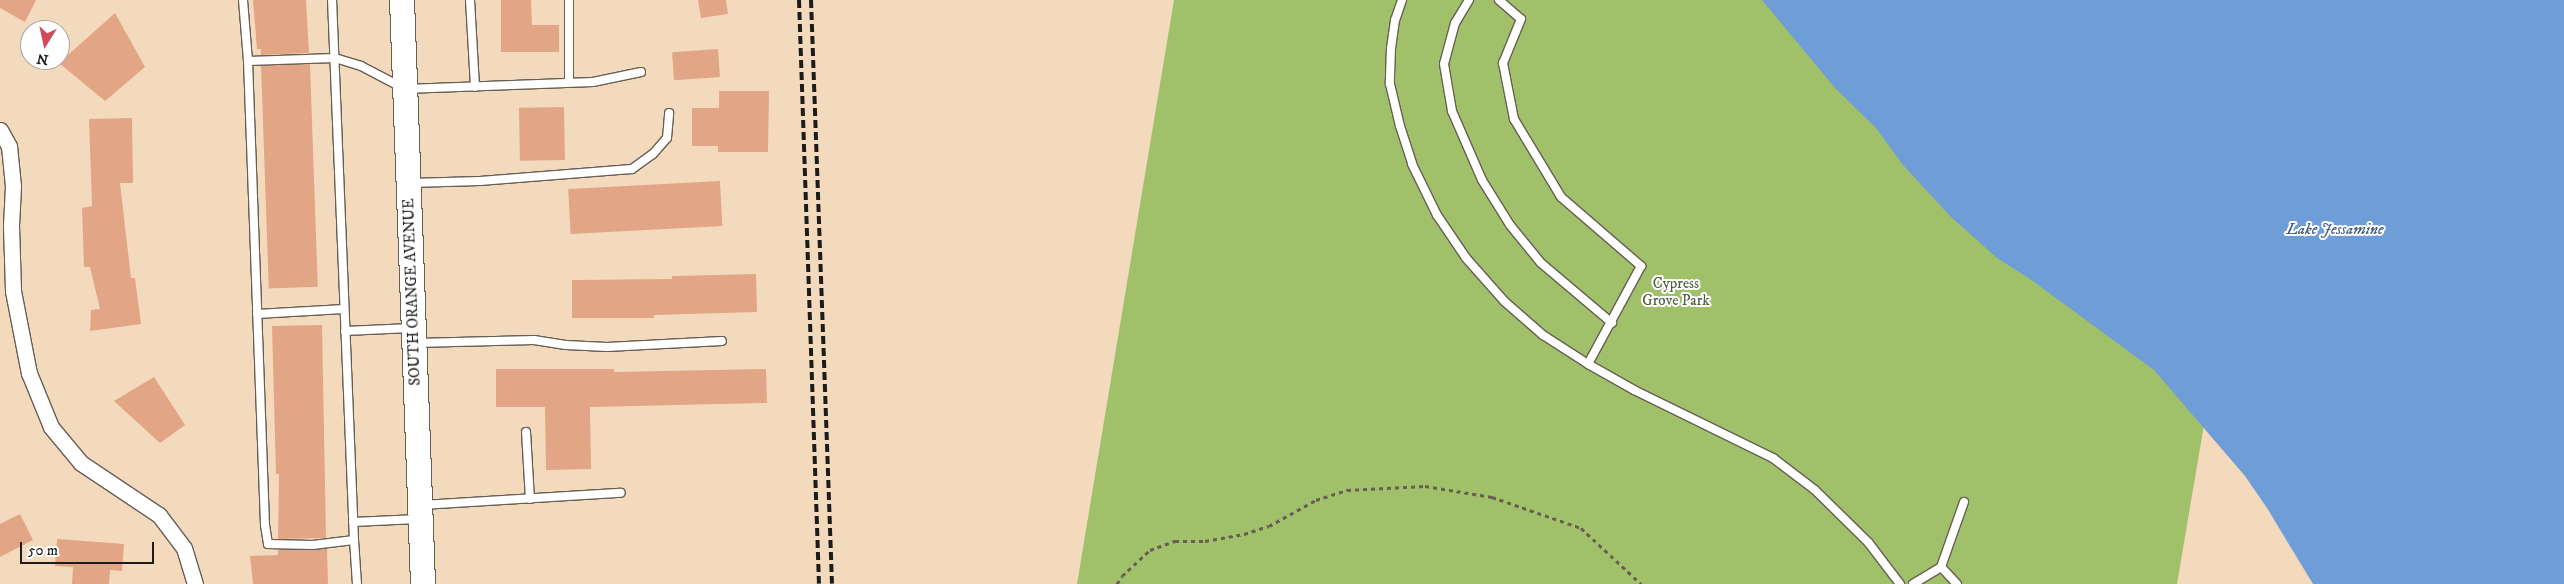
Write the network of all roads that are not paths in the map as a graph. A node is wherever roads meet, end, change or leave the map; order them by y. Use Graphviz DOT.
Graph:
graph roads {
  1 [pos="243,0"];
  2 [pos="332,0"];
  3 [pos="402,0"];
  4 [pos="470,0"];
  5 [pos="569,0"];
  6 [pos="1402,0"];
  7 [pos="1469,0"];
  8 [pos="1499,0"];
  9 [pos="335,58"];
  10 [pos="248,61"];
  11 [pos="642,72"];
  12 [pos="569,82"];
  13 [pos="475,87"];
  14 [pos="405,89"];
  15 [pos="669,113"];
  16 [pos="0,130"];
  17 [pos="408,184"];
  18 [pos="344,309"];
  19 [pos="257,314"];
  20 [pos="1612,323"];
  21 [pos="345,331"];
  22 [pos="414,336"];
  23 [pos="722,341"];
  24 [pos="1588,364"];
  25 [pos="526,432"];
  26 [pos="621,493"];
  27 [pos="530,498"];
  28 [pos="1964,502"];
  29 [pos="420,512"];
  30 [pos="353,522"];
  31 [pos="354,540"];
  32 [pos="1942,568"];
  33 [pos="195,584"];
  34 [pos="357,584"];
  35 [pos="423,584"];
  36 [pos="1900,584"];
  37 [pos="1913,584"];
  38 [pos="1957,584"];
  1 -- 10 [label="lane"];
  2 -- 9 [label="lane"];
  3 -- 14 [label="main road, SOUTH ORANGE AVENUE"];
  4 -- 13 [label="lane"];
  5 -- 12 [label="lane"];
  6 -- 24 [label="lane"];
  7 -- 20 [label="lane"];
  8 -- 20 [label="lane"];
  9 -- 10 [label="lane"];
  9 -- 14 [label="lane"];
  9 -- 18 [label="lane"];
  10 -- 19 [label="lane"];
  11 -- 12 [label="lane"];
  12 -- 13 [label="lane"];
  13 -- 14 [label="lane"];
  14 -- 17 [label="main road, SOUTH ORANGE AVENUE"];
  15 -- 17 [label="lane"];
  16 -- 33 [label="street"];
  17 -- 22 [label="main road, SOUTH ORANGE AVENUE"];
  18 -- 19 [label="lane"];
  18 -- 21 [label="lane"];
  19 -- 31 [label="lane"];
  20 -- 24 [label="lane"];
  21 -- 22 [label="lane"];
  21 -- 30 [label="lane"];
  22 -- 23 [label="lane"];
  22 -- 29 [label="main road, SOUTH ORANGE AVENUE"];
  24 -- 36 [label="lane"];
  25 -- 27 [label="lane"];
  26 -- 27 [label="lane"];
  27 -- 29 [label="lane"];
  28 -- 32 [label="lane"];
  29 -- 30 [label="lane"];
  29 -- 35 [label="main road, SOUTH ORANGE AVENUE"];
  30 -- 31 [label="lane"];
  31 -- 34 [label="lane"];
  32 -- 37 [label="lane"];
  32 -- 38 [label="lane"];
}
